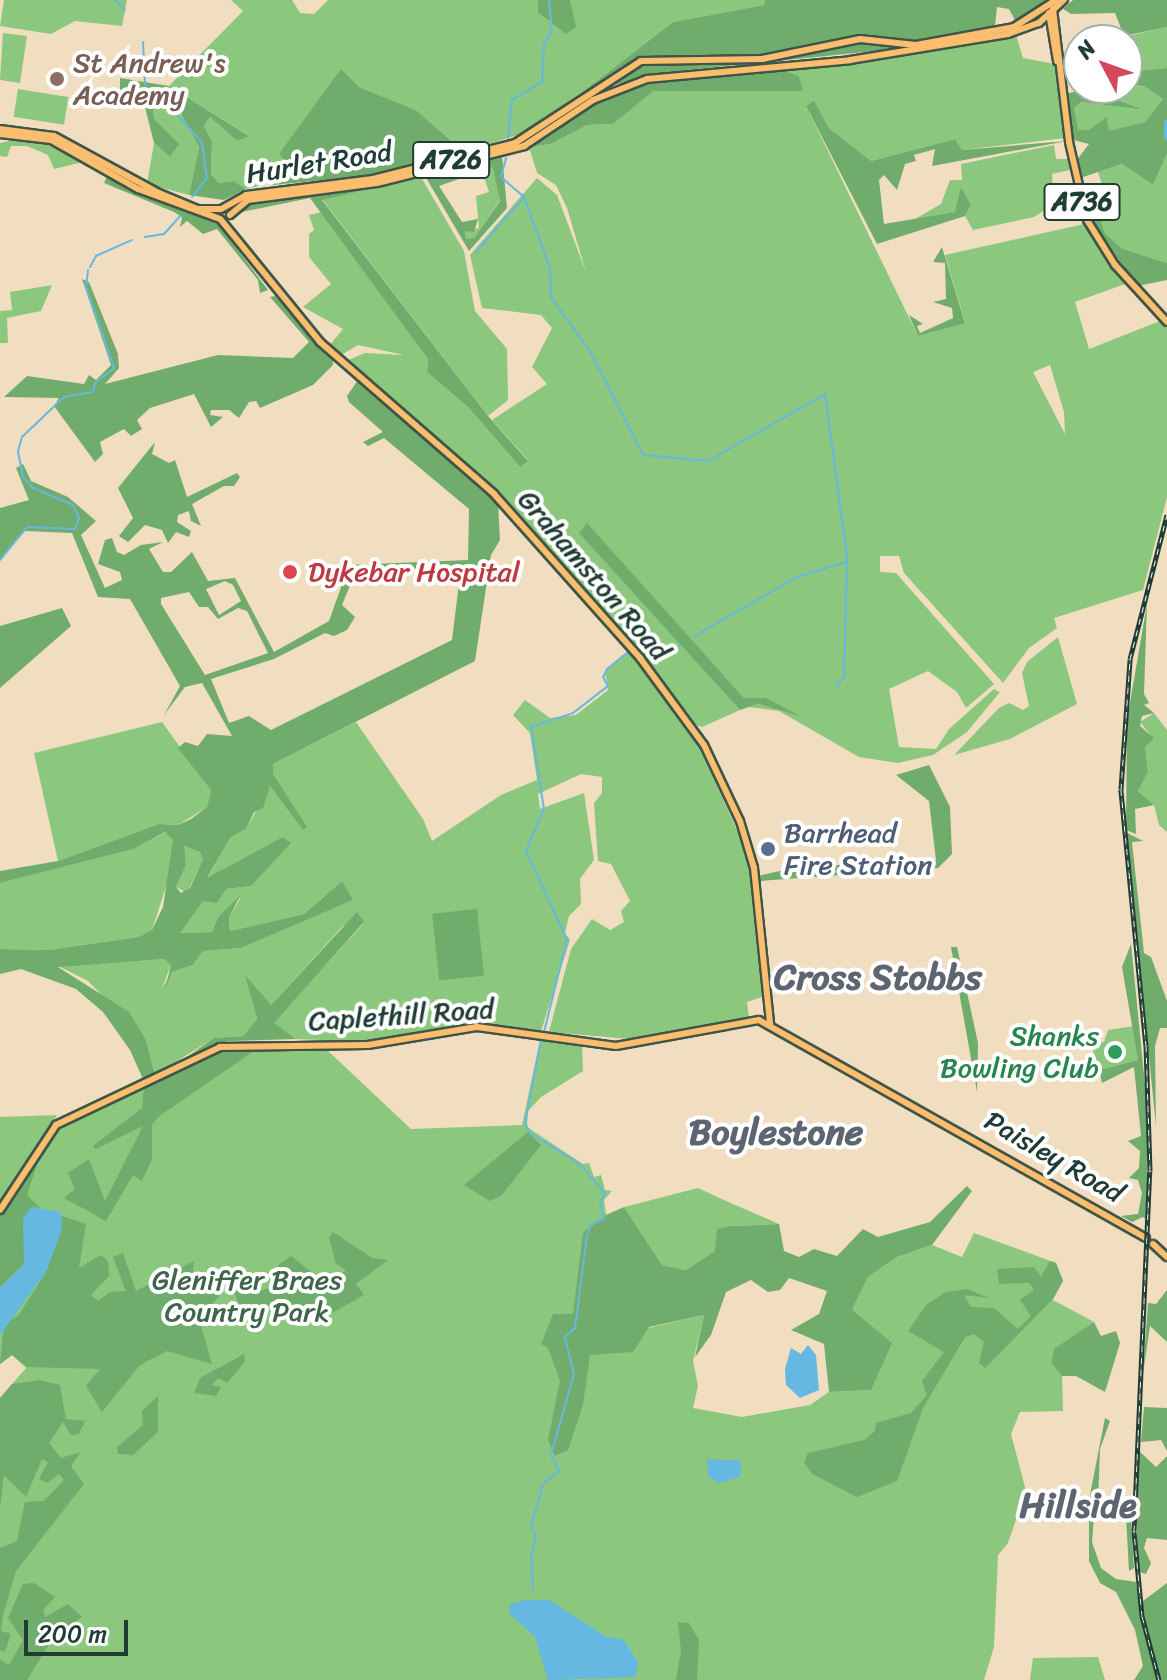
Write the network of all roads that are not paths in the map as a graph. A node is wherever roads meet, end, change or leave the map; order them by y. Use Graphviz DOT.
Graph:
graph roads {
  1 [pos="1064,0"];
  2 [pos="1051,8"];
  3 [pos="0,131"];
  4 [pos="222,209"];
  5 [pos="230,216"];
  6 [pos="220,220"];
  7 [pos="236,240"];
  8 [pos="1167,322"];
  9 [pos="770,1024"];
  10 [pos="0,1210"];
  11 [pos="1146,1238"];
  12 [pos="1154,1245"];
  13 [pos="1167,1257"];
  1 -- 2 [label="main road, Hurlet Road / A726"];
  2 -- 4 [label="main road, Hurlet Road / A726"];
  2 -- 5 [label="main road, Hurlet Road / A726"];
  2 -- 8 [label="main road, A736"];
  3 -- 4 [label="main road, Hurlet Road"];
  3 -- 6 [label="main road, Hurlet Road"];
  4 -- 5 [label="main road"];
  4 -- 6 [label="main road"];
  5 -- 6 [label="main road, Hurlet Road"];
  5 -- 7 [label="main road, Grahamston Road"];
  6 -- 7 [label="main road, Grahamston Road"];
  7 -- 9 [label="main road, Grahamston Road"];
  9 -- 10 [label="main road, Caplethill Road"];
  9 -- 11 [label="main road, Paisley Road"];
  12 -- 13 [label="main road"];
}
